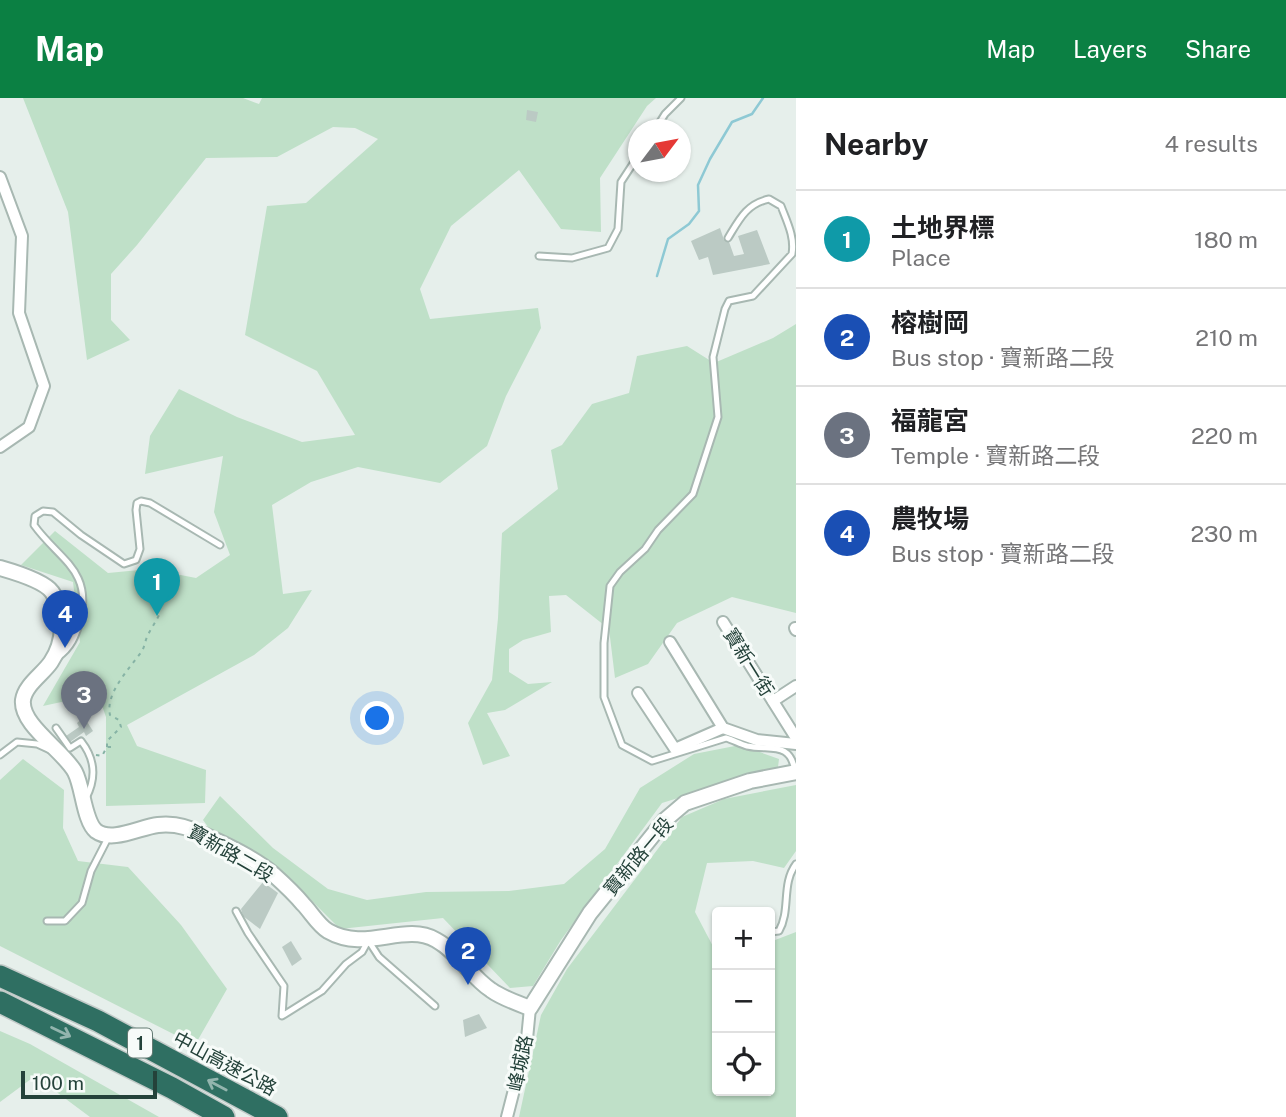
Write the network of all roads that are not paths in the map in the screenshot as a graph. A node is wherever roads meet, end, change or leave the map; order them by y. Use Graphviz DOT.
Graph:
graph roads {
  1 [pos="681,98"];
  2 [pos="661,119"];
  3 [pos="628,172"];
  4 [pos="0,177"];
  5 [pos="728,238"];
  6 [pos="795,238"];
  7 [pos="539,256"];
  8 [pos="0,447"];
  9 [pos="220,545"];
  10 [pos="0,568"];
  11 [pos="723,622"];
  12 [pos="670,642"];
  13 [pos="50,663"];
  14 [pos="796,686"];
  15 [pos="638,693"];
  16 [pos="773,701"];
  17 [pos="56,728"];
  18 [pos="723,728"];
  19 [pos="795,731"];
  20 [pos="796,744"];
  21 [pos="0,755"];
  22 [pos="63,756"];
  23 [pos="796,772"];
  24 [pos="85,801"];
  25 [pos="109,836"];
  26 [pos="796,864"];
  27 [pos="236,911"];
  28 [pos="47,921"];
  29 [pos="775,931"];
  30 [pos="369,940"];
  31 [pos="0,976"];
  32 [pos="0,1002"];
  33 [pos="435,1006"];
  34 [pos="530,1008"];
  35 [pos="224,1117"];
  36 [pos="277,1117"];
  37 [pos="507,1117"];
  1 -- 2 [label="lane"];
  3 -- 7 [label="lane"];
  4 -- 8 [label="street"];
  5 -- 6 [label="lane"];
  6 -- 23 [label="lane"];
  9 -- 13 [label="lane"];
  10 -- 13 [label="street"];
  11 -- 16 [label="street, 寶新一街"];
  12 -- 18 [label="street"];
  13 -- 22 [label="street"];
  14 -- 16 [label="street"];
  15 -- 18 [label="street"];
  16 -- 19 [label="street, 寶新一街"];
  17 -- 24 [label="lane"];
  18 -- 20 [label="street"];
  21 -- 22 [label="lane"];
  22 -- 24 [label="street"];
  23 -- 34 [label="street, 寶新路一段"];
  24 -- 25 [label="street"];
  25 -- 28 [label="lane"];
  25 -- 30 [label="street, 寶新路二段"];
  26 -- 29 [label="lane"];
  27 -- 30 [label="lane"];
  30 -- 33 [label="lane"];
  30 -- 34 [label="street, 寶新路二段"];
  36 -- 31 [label="highway, 中山高速公路 / 1, one-way"];
  32 -- 35 [label="highway, 1, one-way"];
  34 -- 37 [label="street, 峰城路"];
}
